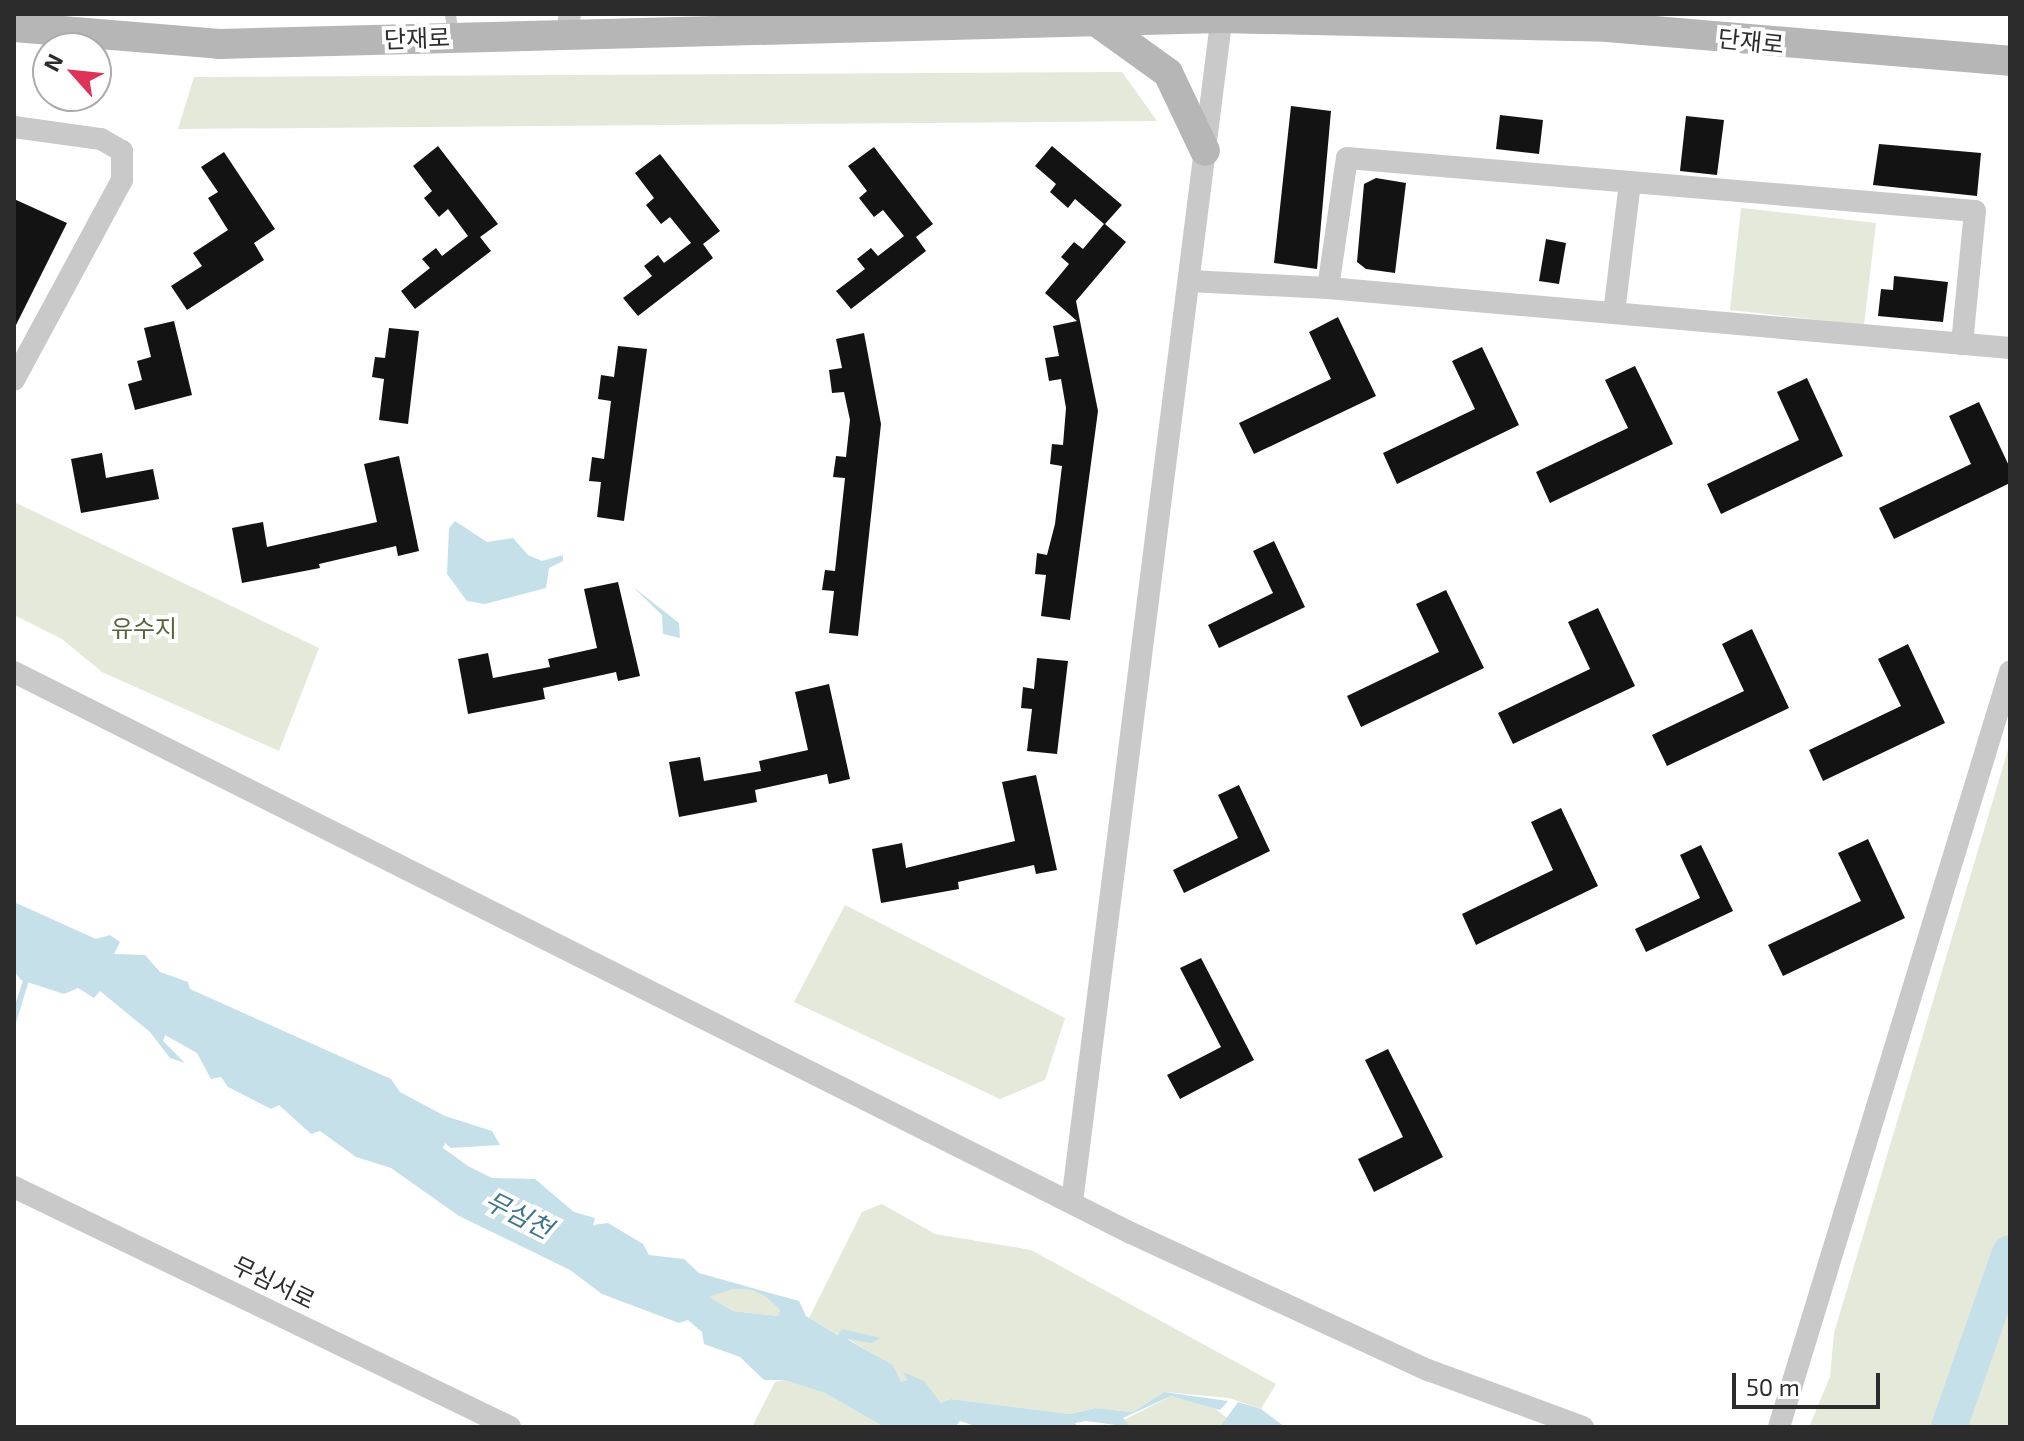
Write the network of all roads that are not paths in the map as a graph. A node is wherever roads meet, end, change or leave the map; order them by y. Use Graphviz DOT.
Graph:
graph roads {
  1 [pos="1222,16"];
  2 [pos="1323,17"];
  3 [pos="821,22"];
  4 [pos="1097,22"];
  5 [pos="568,24"];
  6 [pos="452,25"];
  7 [pos="14,27"];
  8 [pos="2010,61"];
  9 [pos="14,127"];
  10 [pos="1205,151"];
  11 [pos="1630,182"];
  12 [pos="1190,281"];
  13 [pos="1328,288"];
  14 [pos="1614,313"];
  15 [pos="1962,344"];
  16 [pos="2010,348"];
  17 [pos="14,380"];
  18 [pos="14,672"];
  19 [pos="2009,685"];
  20 [pos="14,1187"];
  21 [pos="1072,1202"];
  22 [pos="510,1427"];
  23 [pos="1583,1427"];
  24 [pos="1779,1427"];
  1 -- 2 [label="street, 단재로"];
  1 -- 4 [label="street, 단재로"];
  1 -- 10 [label="street"];
  2 -- 8 [label="street, 단재로"];
  3 -- 4 [label="street, 단재로"];
  3 -- 5 [label="street, 단재로"];
  4 -- 10 [label="street"];
  5 -- 6 [label="street, 단재로"];
  6 -- 7 [label="street, 단재로"];
  9 -- 17 [label="street"];
  10 -- 12 [label="street"];
  11 -- 13 [label="street"];
  11 -- 14 [label="street"];
  11 -- 15 [label="street"];
  12 -- 13 [label="street"];
  12 -- 21 [label="street"];
  13 -- 14 [label="street"];
  14 -- 15 [label="street"];
  15 -- 16 [label="street"];
  18 -- 21 [label="street"];
  19 -- 24 [label="street"];
  20 -- 22 [label="street, 무심서로"];
  21 -- 23 [label="street"];
}
